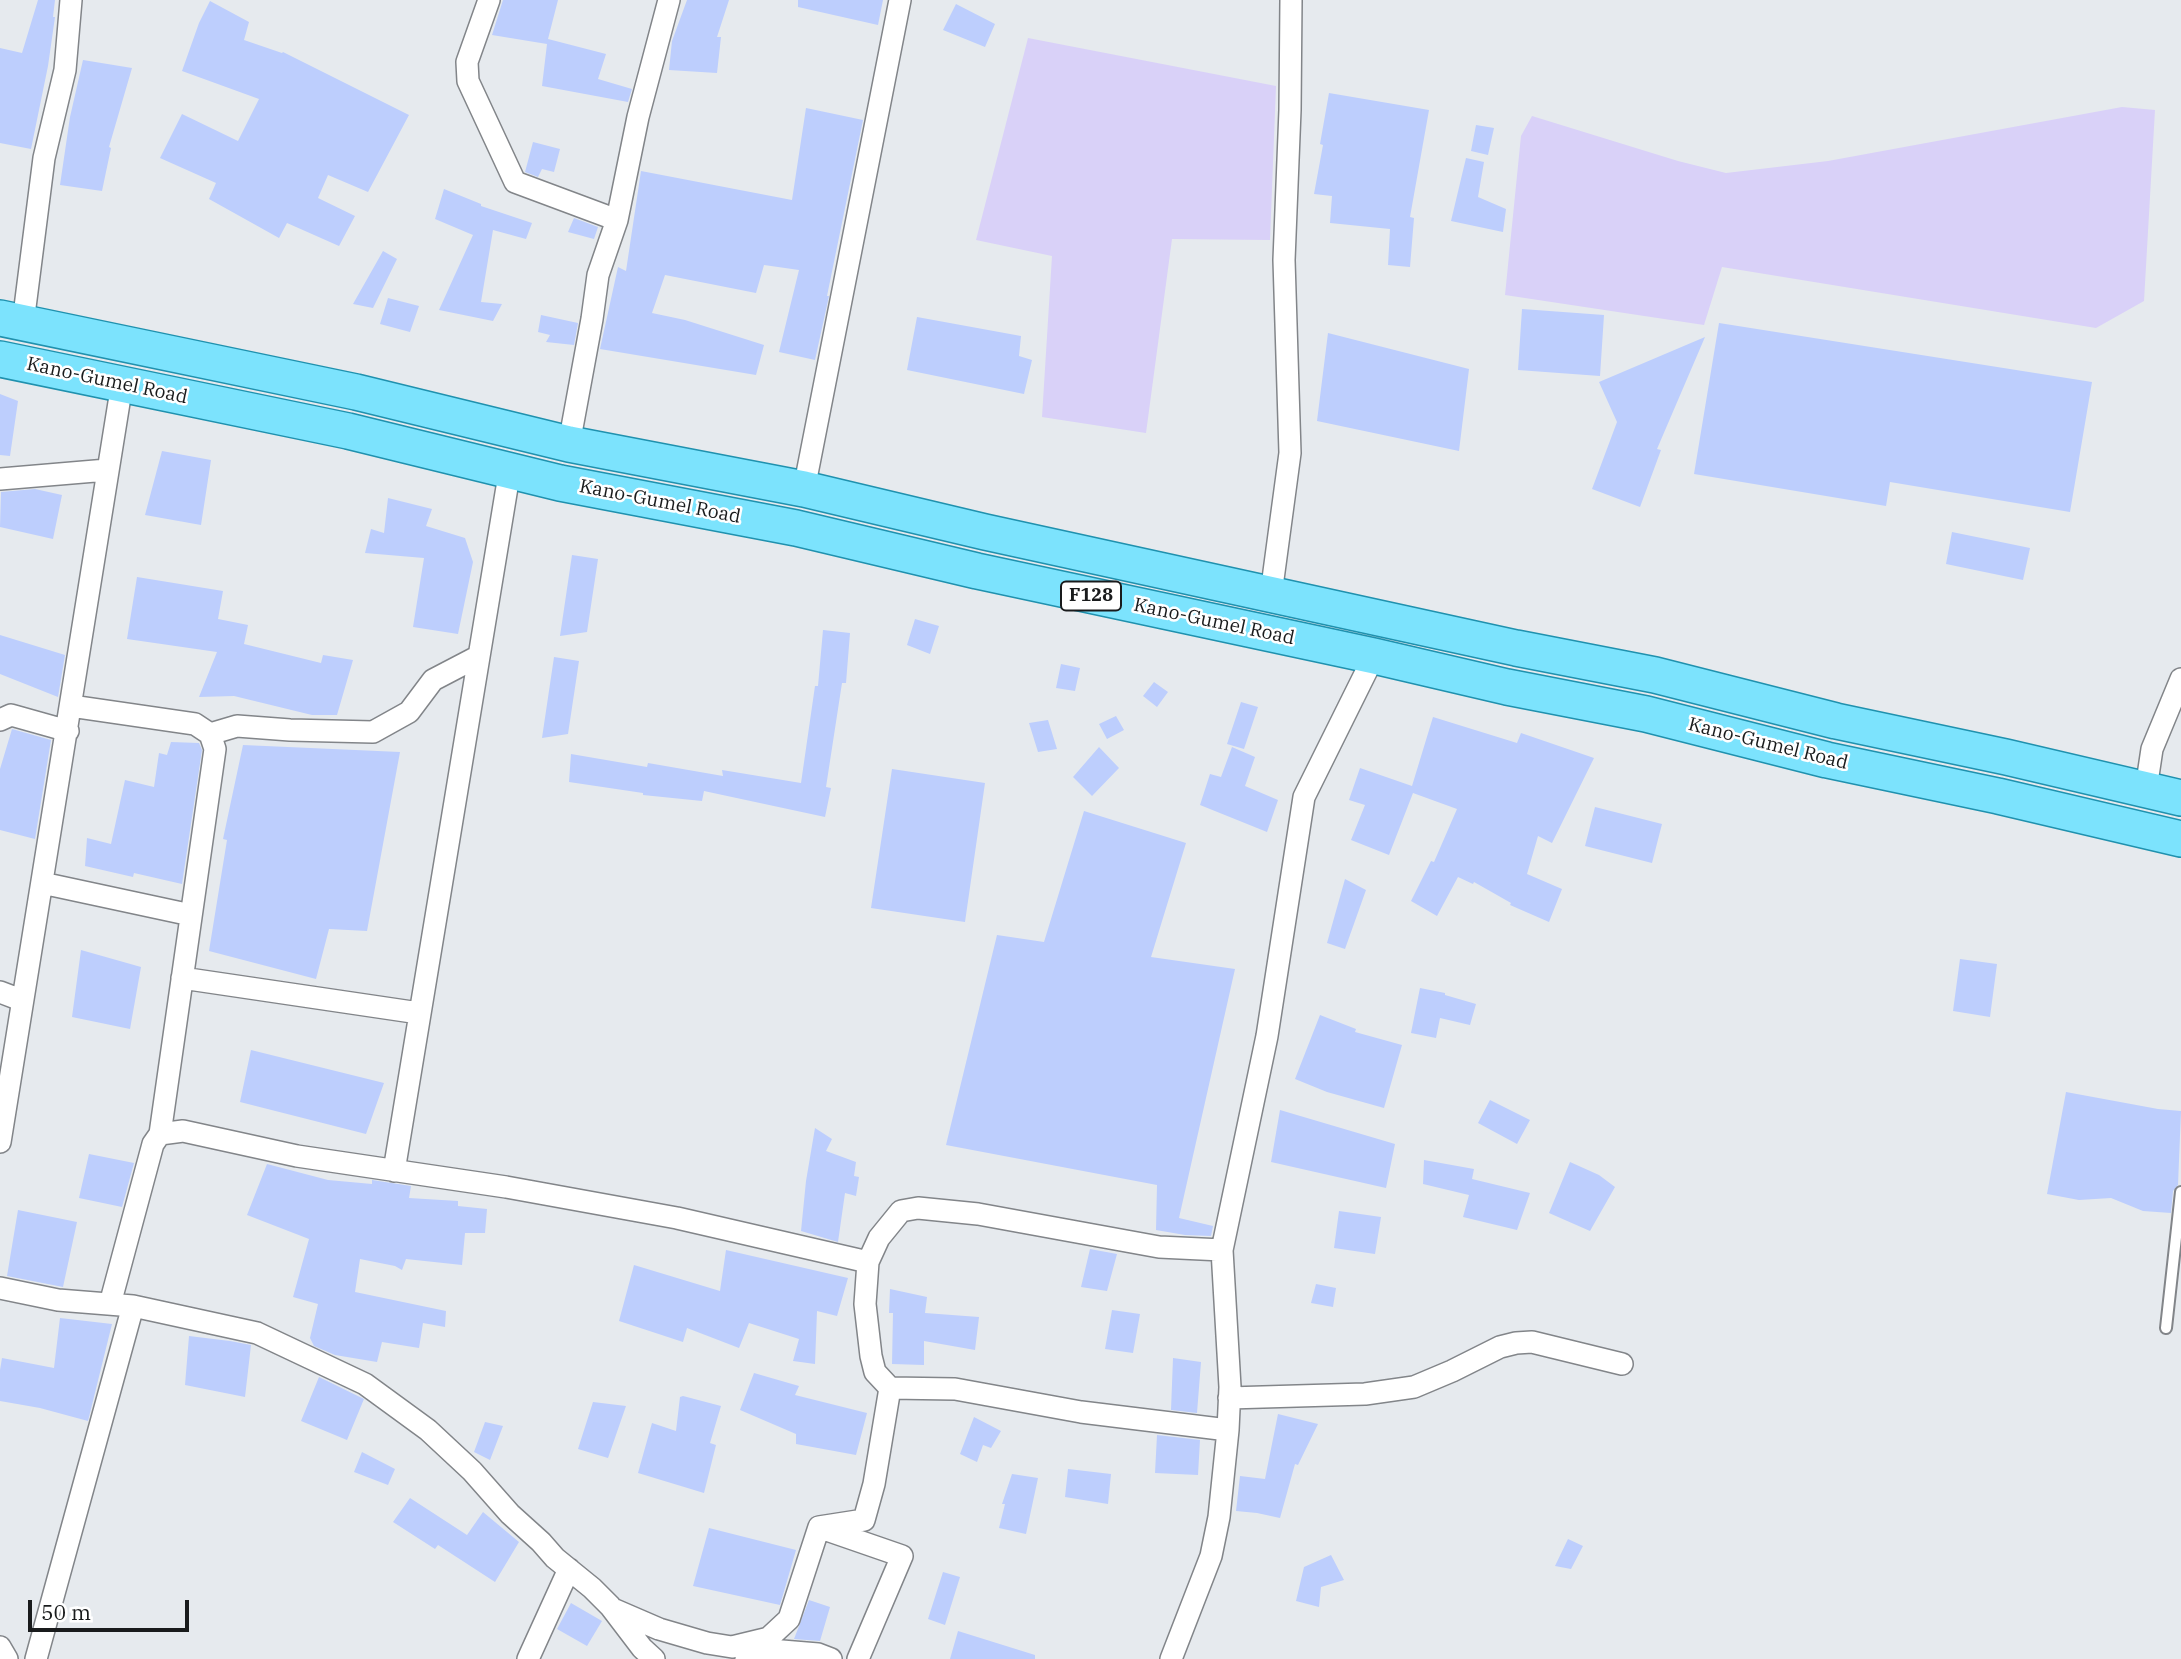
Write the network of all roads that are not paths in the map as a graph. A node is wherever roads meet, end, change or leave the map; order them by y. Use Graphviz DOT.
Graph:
graph roads {
  1 [pos="71,0"];
  2 [pos="489,0"];
  3 [pos="669,0"];
  4 [pos="900,0"];
  5 [pos="1291,0"];
  6 [pos="617,220"];
  7 [pos="11,321"];
  8 [pos="0,359"];
  9 [pos="122,384"];
  10 [pos="569,444"];
  11 [pos="107,470"];
  12 [pos="510,470"];
  13 [pos="0,479"];
  14 [pos="804,489"];
  15 [pos="1271,594"];
  16 [pos="479,656"];
  17 [pos="1374,656"];
  18 [pos="2181,679"];
  19 [pos="71,706"];
  20 [pos="0,720"];
  21 [pos="68,731"];
  22 [pos="210,734"];
  23 [pos="2006,757"];
  24 [pos="2146,789"];
  25 [pos="1998,796"];
  26 [pos="2181,798"];
  27 [pos="2181,839"];
  28 [pos="42,883"];
  29 [pos="191,915"];
  30 [pos="181,978"];
  31 [pos="0,992"];
  32 [pos="21,1000"];
  33 [pos="419,1013"];
  34 [pos="160,1134"];
  35 [pos="0,1142"];
  36 [pos="394,1171"];
  37 [pos="2181,1192"];
  38 [pos="1222,1250"];
  39 [pos="868,1262"];
  40 [pos="0,1288"];
  41 [pos="110,1304"];
  42 [pos="133,1306"];
  43 [pos="2166,1328"];
  44 [pos="1622,1364"];
  45 [pos="890,1388"];
  46 [pos="1229,1398"];
  47 [pos="1228,1430"];
  48 [pos="819,1527"];
  49 [pos="569,1569"];
  50 [pos="613,1610"];
  51 [pos="768,1639"];
  52 [pos="0,1647"];
  53 [pos="747,1658"];
  54 [pos="8,1659"];
  55 [pos="36,1659"];
  56 [pos="528,1659"];
  57 [pos="654,1659"];
  58 [pos="831,1659"];
  59 [pos="858,1659"];
  60 [pos="1171,1659"];
  1 -- 7 [label="street"];
  2 -- 6 [label="street"];
  3 -- 6 [label="street"];
  4 -- 14 [label="street"];
  5 -- 15 [label="street"];
  6 -- 10 [label="street"];
  7 -- 10 [label="main road, Kano-Gumel Road / F128"];
  8 -- 9 [label="main road, Kano-Gumel Road / F128"];
  9 -- 11 [label="street"];
  9 -- 12 [label="main road, Kano-Gumel Road / F128"];
  10 -- 14 [label="main road, Kano-Gumel Road / F128"];
  11 -- 13 [label="street"];
  11 -- 19 [label="street"];
  12 -- 16 [label="street"];
  12 -- 17 [label="main road, Kano-Gumel Road / F128"];
  14 -- 15 [label="main road, Kano-Gumel Road / F128"];
  15 -- 23 [label="main road, Kano-Gumel Road / F128"];
  16 -- 22 [label="street"];
  16 -- 33 [label="street"];
  17 -- 25 [label="main road, Kano-Gumel Road / F128"];
  17 -- 38 [label="street"];
  18 -- 24 [label="street"];
  19 -- 21 [label="street"];
  19 -- 22 [label="street"];
  20 -- 21 [label="street"];
  21 -- 28 [label="street"];
  22 -- 29 [label="street"];
  23 -- 24 [label="main road, Kano-Gumel Road / F128"];
  23 -- 25 [label="main road"];
  24 -- 26 [label="main road, Kano-Gumel Road / F128"];
  25 -- 27 [label="main road, Kano-Gumel Road / F128"];
  28 -- 29 [label="street"];
  28 -- 32 [label="street"];
  29 -- 30 [label="street"];
  30 -- 33 [label="street"];
  30 -- 34 [label="street"];
  31 -- 32 [label="street"];
  32 -- 35 [label="street"];
  33 -- 36 [label="street"];
  34 -- 36 [label="street"];
  34 -- 41 [label="street"];
  36 -- 39 [label="street"];
  37 -- 43 [label="lane"];
  38 -- 39 [label="street"];
  38 -- 46 [label="street"];
  39 -- 45 [label="street"];
  40 -- 41 [label="street"];
  41 -- 42 [label="street"];
  42 -- 49 [label="street"];
  42 -- 55 [label="street"];
  44 -- 46 [label="street"];
  45 -- 47 [label="street"];
  45 -- 48 [label="street"];
  46 -- 47 [label="street"];
  47 -- 60 [label="street"];
  48 -- 51 [label="street"];
  48 -- 59 [label="street"];
  49 -- 50 [label="street"];
  49 -- 56 [label="street"];
  50 -- 51 [label="street"];
  50 -- 57 [label="street"];
  51 -- 53 [label="street"];
  52 -- 54 [label="street"];
  53 -- 58 [label="street"];
}
